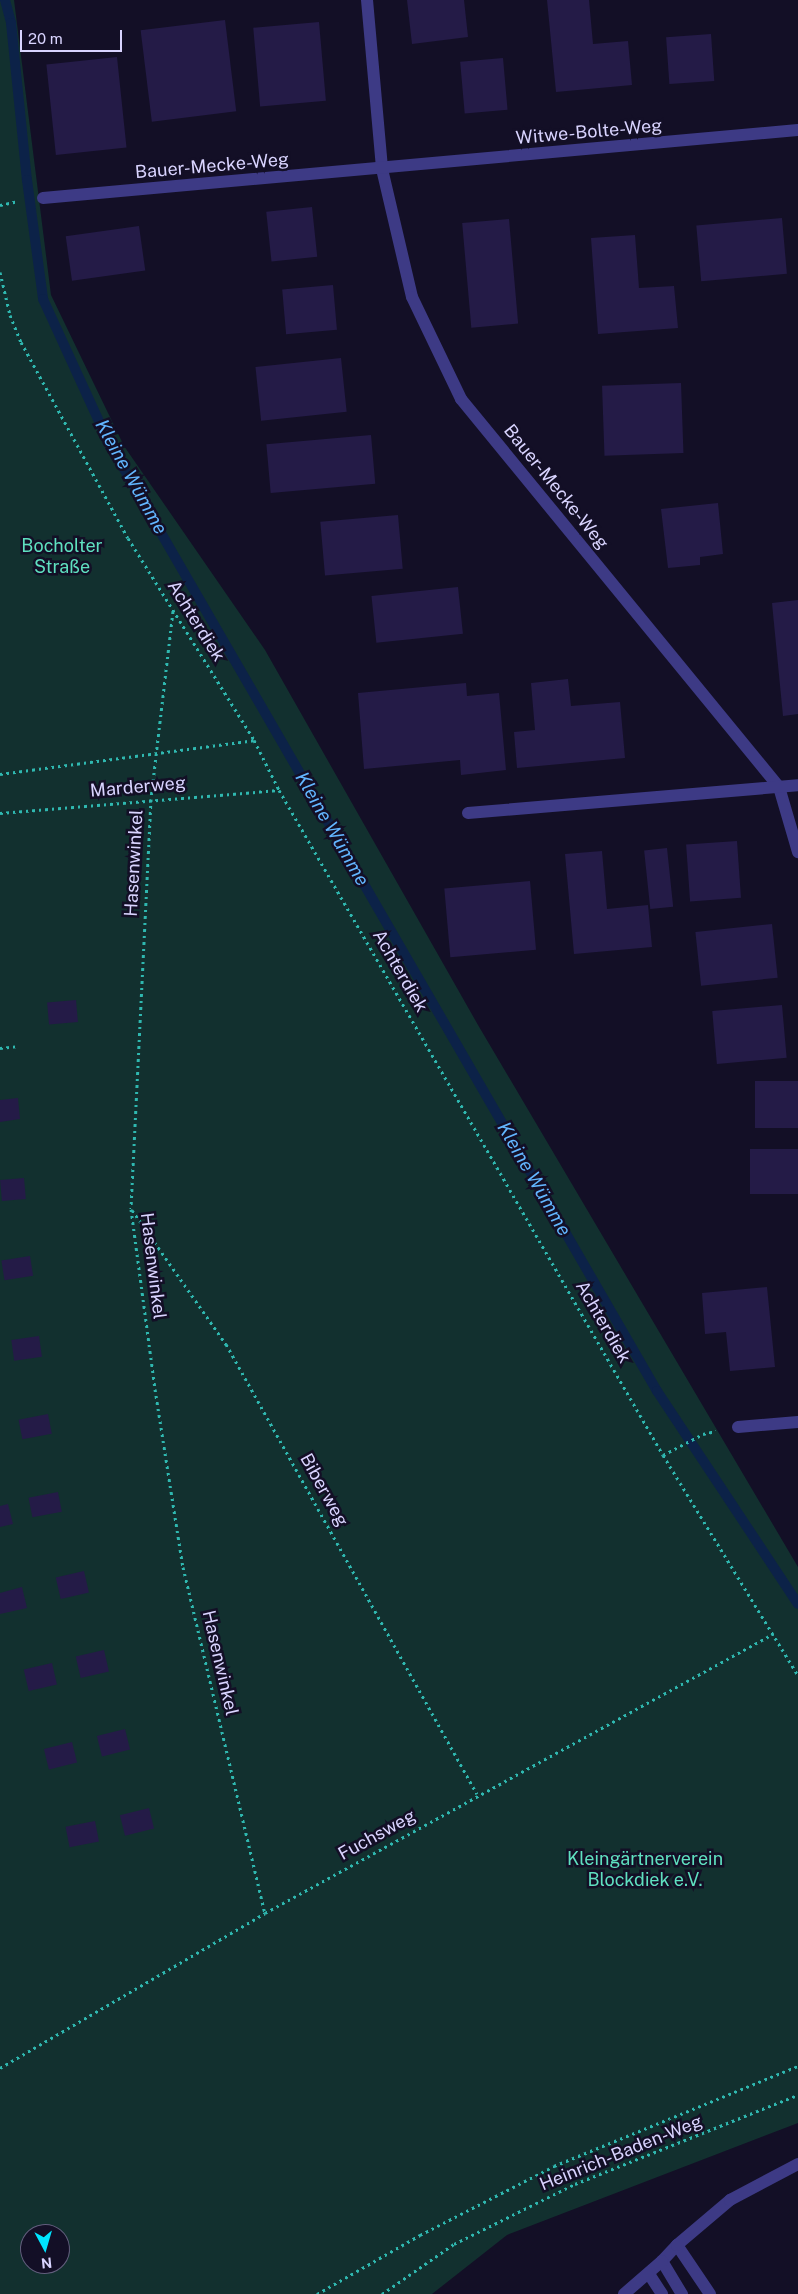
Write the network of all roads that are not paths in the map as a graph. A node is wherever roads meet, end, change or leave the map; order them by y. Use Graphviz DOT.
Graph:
graph roads {
  1 [pos="366,0"];
  2 [pos="798,130"];
  3 [pos="382,169"];
  4 [pos="44,198"];
  5 [pos="798,785"];
  6 [pos="779,787"];
  7 [pos="468,813"];
  8 [pos="798,852"];
  9 [pos="798,1422"];
  10 [pos="738,1427"];
  11 [pos="798,2164"];
  12 [pos="678,2245"];
  13 [pos="662,2261"];
  14 [pos="649,2274"];
  15 [pos="632,2292"];
  16 [pos="662,2294"];
  17 [pos="682,2294"];
  18 [pos="710,2294"];
  1 -- 3 [label="street, Bauer-Mecke-Weg"];
  2 -- 3 [label="street, Witwe-Bolte-Weg"];
  3 -- 4 [label="street, Bauer-Mecke-Weg"];
  3 -- 6 [label="street, Bauer-Mecke-Weg"];
  5 -- 6 [label="street"];
  6 -- 7 [label="street"];
  6 -- 8 [label="street, Bauer-Mecke-Weg"];
  9 -- 10 [label="street"];
  11 -- 12 [label="street"];
  12 -- 13 [label="street"];
  12 -- 18 [label="street"];
  13 -- 14 [label="street"];
  13 -- 17 [label="street"];
  14 -- 15 [label="street"];
  14 -- 16 [label="street"];
}
